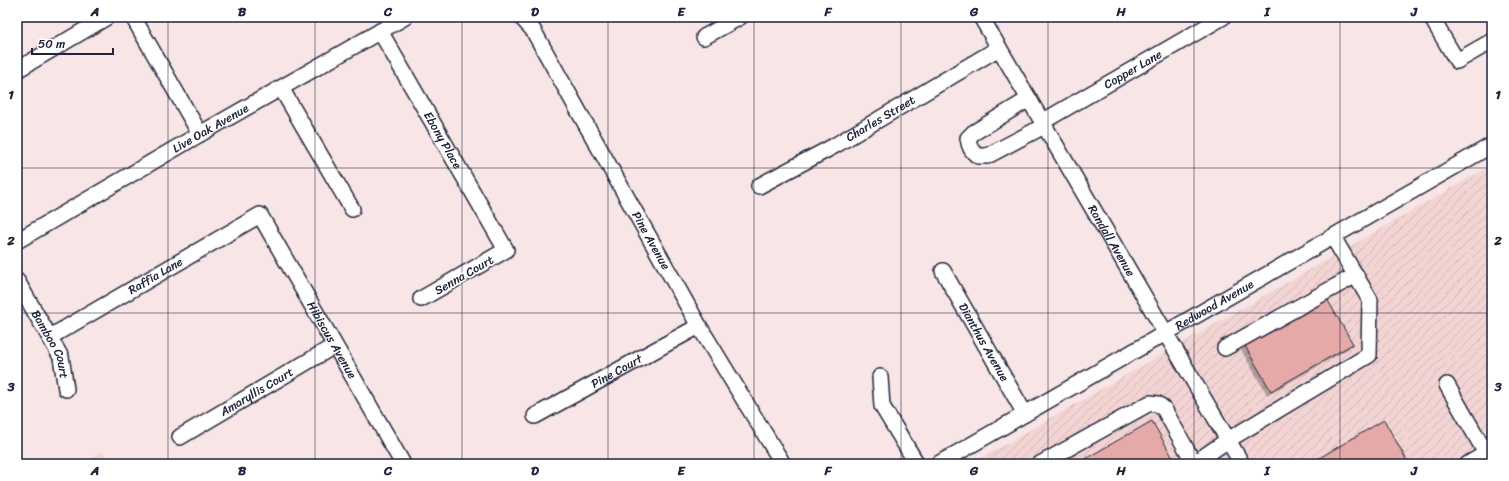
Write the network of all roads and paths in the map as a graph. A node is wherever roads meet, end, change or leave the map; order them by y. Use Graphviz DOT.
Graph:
graph roads {
  1 [pos="107,17"];
  2 [pos="133,17"];
  3 [pos="406,17"];
  4 [pos="521,17"];
  5 [pos="740,17"];
  6 [pos="981,17"];
  7 [pos="1223,17"];
  8 [pos="1431,17"];
  9 [pos="380,31"];
  10 [pos="704,37"];
  11 [pos="1492,42"];
  12 [pos="999,48"];
  13 [pos="17,70"];
  14 [pos="281,88"];
  15 [pos="1028,99"];
  16 [pos="1043,124"];
  17 [pos="200,134"];
  18 [pos="1492,145"];
  19 [pos="759,186"];
  20 [pos="352,209"];
  21 [pos="260,215"];
  22 [pos="1333,237"];
  23 [pos="17,241"];
  24 [pos="506,250"];
  25 [pos="943,271"];
  26 [pos="1356,275"];
  27 [pos="17,281"];
  28 [pos="421,299"];
  29 [pos="699,326"];
  30 [pos="1166,333"];
  31 [pos="50,337"];
  32 [pos="334,346"];
  33 [pos="1225,348"];
  34 [pos="880,377"];
  35 [pos="1446,385"];
  36 [pos="66,389"];
  37 [pos="1025,414"];
  38 [pos="535,416"];
  39 [pos="180,437"];
  40 [pos="1228,440"];
  41 [pos="1490,456"];
  42 [pos="403,464"];
  43 [pos="783,464"];
  44 [pos="917,464"];
  45 [pos="938,464"];
  46 [pos="1040,464"];
  47 [pos="1194,464"];
  48 [pos="1242,464"];
  49 [pos="1468,464"];
  1 -- 13 [label="street"];
  2 -- 17 [label="street"];
  3 -- 9 [label="street, Live Oak Avenue"];
  4 -- 29 [label="street, Pine Avenue"];
  5 -- 10 [label="street"];
  6 -- 12 [label="street, Randall Avenue"];
  7 -- 16 [label="street, Copper Lane"];
  8 -- 11 [label="street"];
  9 -- 14 [label="street, Live Oak Avenue"];
  9 -- 24 [label="street, Ebony Place"];
  12 -- 15 [label="street, Randall Avenue"];
  12 -- 19 [label="street, Charles Street"];
  14 -- 17 [label="street, Live Oak Avenue"];
  14 -- 20 [label="street"];
  15 -- 16 [label="street, Randall Avenue"];
  15 -- 16 [label="street, Copper Lane"];
  16 -- 30 [label="street, Randall Avenue"];
  17 -- 23 [label="street, Live Oak Avenue"];
  18 -- 22 [label="street, Redwood Avenue"];
  21 -- 31 [label="street, Raffia Lane"];
  21 -- 32 [label="street, Hibiscus Avenue"];
  22 -- 26 [label="street"];
  22 -- 30 [label="street, Redwood Avenue"];
  24 -- 28 [label="street, Senna Court"];
  25 -- 37 [label="street, Dianthus Avenue"];
  26 -- 33 [label="street"];
  26 -- 40 [label="street"];
  27 -- 31 [label="street, Bamboo Court"];
  29 -- 38 [label="street, Pine Court"];
  29 -- 43 [label="street, Pine Avenue"];
  30 -- 37 [label="street, Redwood Avenue"];
  30 -- 40 [label="street, Randall Avenue"];
  31 -- 36 [label="street, Bamboo Court"];
  32 -- 39 [label="street, Amaryllis Court"];
  32 -- 42 [label="street, Hibiscus Avenue"];
  34 -- 44 [label="street"];
  35 -- 41 [label="street"];
  37 -- 45 [label="street, Redwood Avenue"];
  40 -- 47 [label="street"];
  40 -- 48 [label="street, Randall Avenue"];
  41 -- 49 [label="street"];
  46 -- 47 [label="street"];
}
